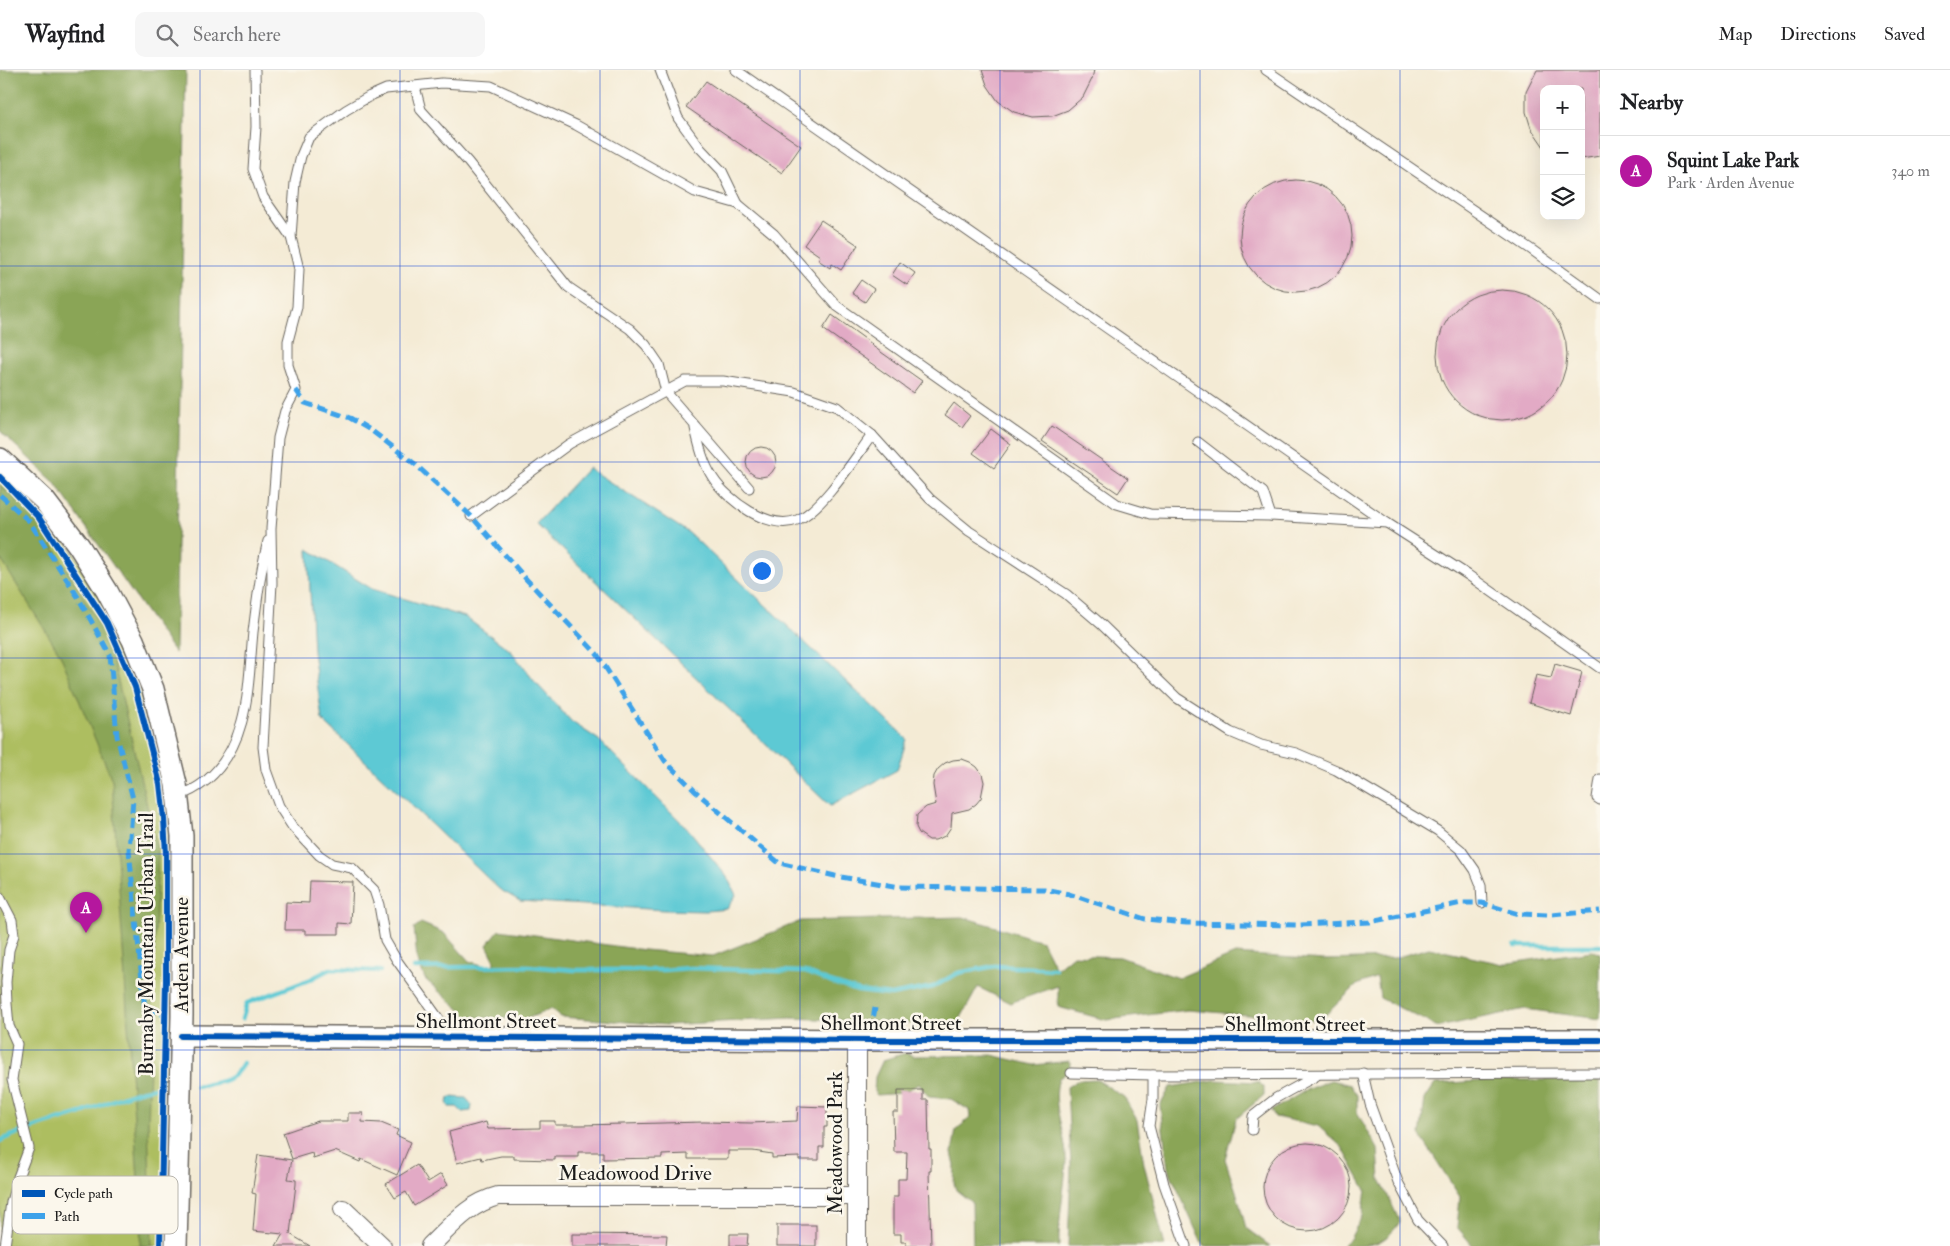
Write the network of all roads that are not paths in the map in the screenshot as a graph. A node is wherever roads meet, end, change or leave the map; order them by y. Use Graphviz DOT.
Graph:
graph roads {
  1 [pos="255,70"];
  2 [pos="660,70"];
  3 [pos="736,70"];
  4 [pos="1266,70"];
  5 [pos="415,86"];
  6 [pos="738,204"];
  7 [pos="291,237"];
  8 [pos="1600,299"];
  9 [pos="666,392"];
  10 [pos="694,426"];
  11 [pos="872,435"];
  12 [pos="1198,442"];
  13 [pos="0,459"];
  14 [pos="748,488"];
  15 [pos="471,516"];
  16 [pos="1272,516"];
  17 [pos="1387,523"];
  18 [pos="270,529"];
  19 [pos="1600,668"];
  20 [pos="1600,779"];
  21 [pos="176,790"];
  22 [pos="1600,800"];
  23 [pos="0,897"];
  24 [pos="1482,904"];
  25 [pos="181,1036"];
  26 [pos="445,1037"];
  27 [pos="857,1040"];
  28 [pos="1600,1040"];
  29 [pos="1070,1073"];
  30 [pos="1600,1073"];
  31 [pos="1318,1074"];
  32 [pos="1363,1074"];
  33 [pos="1152,1076"];
  34 [pos="1252,1130"];
  35 [pos="18,1176"];
  36 [pos="178,1176"];
  37 [pos="857,1196"];
  38 [pos="12,1198"];
  39 [pos="343,1209"];
  40 [pos="6,1246"];
  41 [pos="382,1246"];
  42 [pos="430,1246"];
  43 [pos="857,1246"];
  44 [pos="1186,1246"];
  45 [pos="1443,1246"];
  1 -- 7 [label="lane"];
  2 -- 6 [label="lane"];
  3 -- 17 [label="lane"];
  4 -- 8 [label="lane"];
  5 -- 6 [label="lane"];
  5 -- 7 [label="lane"];
  5 -- 9 [label="lane"];
  6 -- 16 [label="lane"];
  7 -- 18 [label="lane"];
  9 -- 10 [label="lane"];
  9 -- 11 [label="lane"];
  9 -- 15 [label="lane"];
  10 -- 11 [label="lane"];
  10 -- 14 [label="lane"];
  11 -- 24 [label="lane"];
  12 -- 16 [label="lane"];
  13 -- 21 [label="street, Arden Avenue"];
  16 -- 17 [label="lane"];
  17 -- 19 [label="lane"];
  18 -- 21 [label="lane"];
  18 -- 26 [label="lane"];
  20 -- 22 [label="lane"];
  21 -- 25 [label="street, Arden Avenue"];
  23 -- 35 [label="lane"];
  25 -- 26 [label="street, Shellmont Street"];
  25 -- 36 [label="street, Arden Avenue"];
  26 -- 27 [label="street, Shellmont Street"];
  27 -- 28 [label="street, Shellmont Street"];
  27 -- 37 [label="street, Meadowood Park"];
  29 -- 33 [label="lane"];
  30 -- 32 [label="lane"];
  31 -- 32 [label="lane"];
  31 -- 33 [label="lane"];
  31 -- 34 [label="lane"];
  32 -- 45 [label="lane"];
  33 -- 44 [label="lane"];
  37 -- 42 [label="street, Meadowood Drive"];
  37 -- 43 [label="street, Meadowood Park"];
  38 -- 40 [label="lane"];
  39 -- 41 [label="street"];
}
